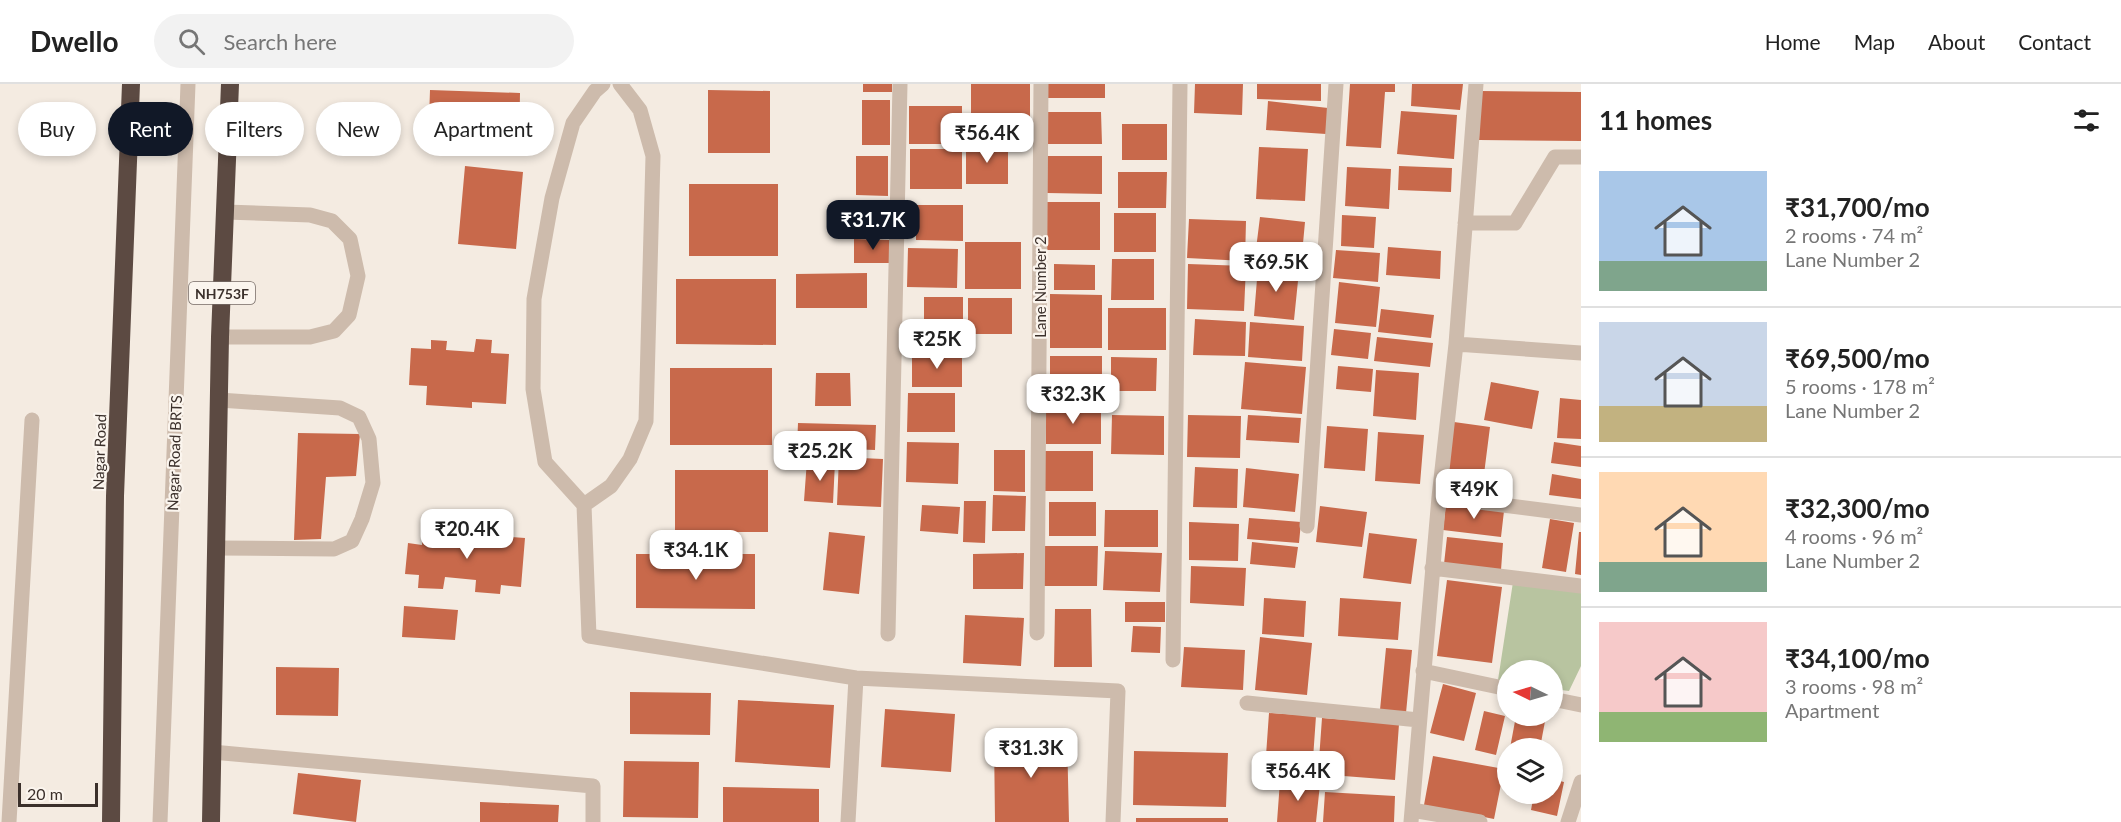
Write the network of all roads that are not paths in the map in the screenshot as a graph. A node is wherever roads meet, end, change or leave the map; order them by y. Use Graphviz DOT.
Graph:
graph roads {
  1 [pos="131,84"];
  2 [pos="188,84"];
  3 [pos="231,84"];
  4 [pos="603,84"];
  5 [pos="620,84"];
  6 [pos="900,84"];
  7 [pos="1041,84"];
  8 [pos="1180,84"];
  9 [pos="1336,84"];
  10 [pos="1476,84"];
  11 [pos="1581,157"];
  12 [pos="225,212"];
  13 [pos="1465,223"];
  14 [pos="220,337"];
  15 [pos="1456,344"];
  16 [pos="1581,352"];
  17 [pos="219,400"];
  18 [pos="32,420"];
  19 [pos="1439,497"];
  20 [pos="584,505"];
  21 [pos="1581,515"];
  22 [pos="1307,526"];
  23 [pos="216,548"];
  24 [pos="1432,568"];
  25 [pos="1581,586"];
  26 [pos="1037,633"];
  27 [pos="888,634"];
  28 [pos="1173,660"];
  29 [pos="1423,671"];
  30 [pos="856,678"];
  31 [pos="1497,687"];
  32 [pos="1563,701"];
  33 [pos="1247,703"];
  34 [pos="1581,705"];
  35 [pos="1419,720"];
  36 [pos="0,721"];
  37 [pos="14,732"];
  38 [pos="212,752"];
  39 [pos="1581,782"];
  40 [pos="1411,816"];
  41 [pos="9,822"];
  42 [pos="111,822"];
  43 [pos="160,822"];
  44 [pos="211,822"];
  45 [pos="593,822"];
  46 [pos="848,822"];
  47 [pos="1113,822"];
  48 [pos="1480,822"];
  49 [pos="1568,822"];
  1 -- 42 [label="highway, Nagar Road"];
  2 -- 43 [label="street, Nagar Road BRTS"];
  3 -- 12 [label="highway, NH753F"];
  4 -- 20 [label="street"];
  5 -- 20 [label="street"];
  6 -- 27 [label="street"];
  7 -- 26 [label="street, Lane Number 2"];
  8 -- 28 [label="street"];
  9 -- 22 [label="street"];
  10 -- 13 [label="street"];
  11 -- 13 [label="street"];
  12 -- 14 [label="highway, NH753F"];
  12 -- 14 [label="street"];
  13 -- 15 [label="street"];
  14 -- 17 [label="highway, NH753F"];
  15 -- 16 [label="street"];
  15 -- 19 [label="street"];
  17 -- 23 [label="highway, NH753F"];
  17 -- 23 [label="street"];
  18 -- 37 [label="street"];
  19 -- 21 [label="street"];
  19 -- 24 [label="street"];
  20 -- 30 [label="street"];
  23 -- 38 [label="highway, NH753F"];
  24 -- 25 [label="street"];
  24 -- 29 [label="street"];
  29 -- 31 [label="street"];
  29 -- 35 [label="street"];
  30 -- 46 [label="street"];
  30 -- 47 [label="street"];
  32 -- 34 [label="street"];
  33 -- 35 [label="street"];
  35 -- 40 [label="street"];
  36 -- 37 [label="street"];
  37 -- 41 [label="street"];
  38 -- 44 [label="highway, NH753F"];
  38 -- 45 [label="street"];
  39 -- 49 [label="street"];
  40 -- 48 [label="street"];
}
